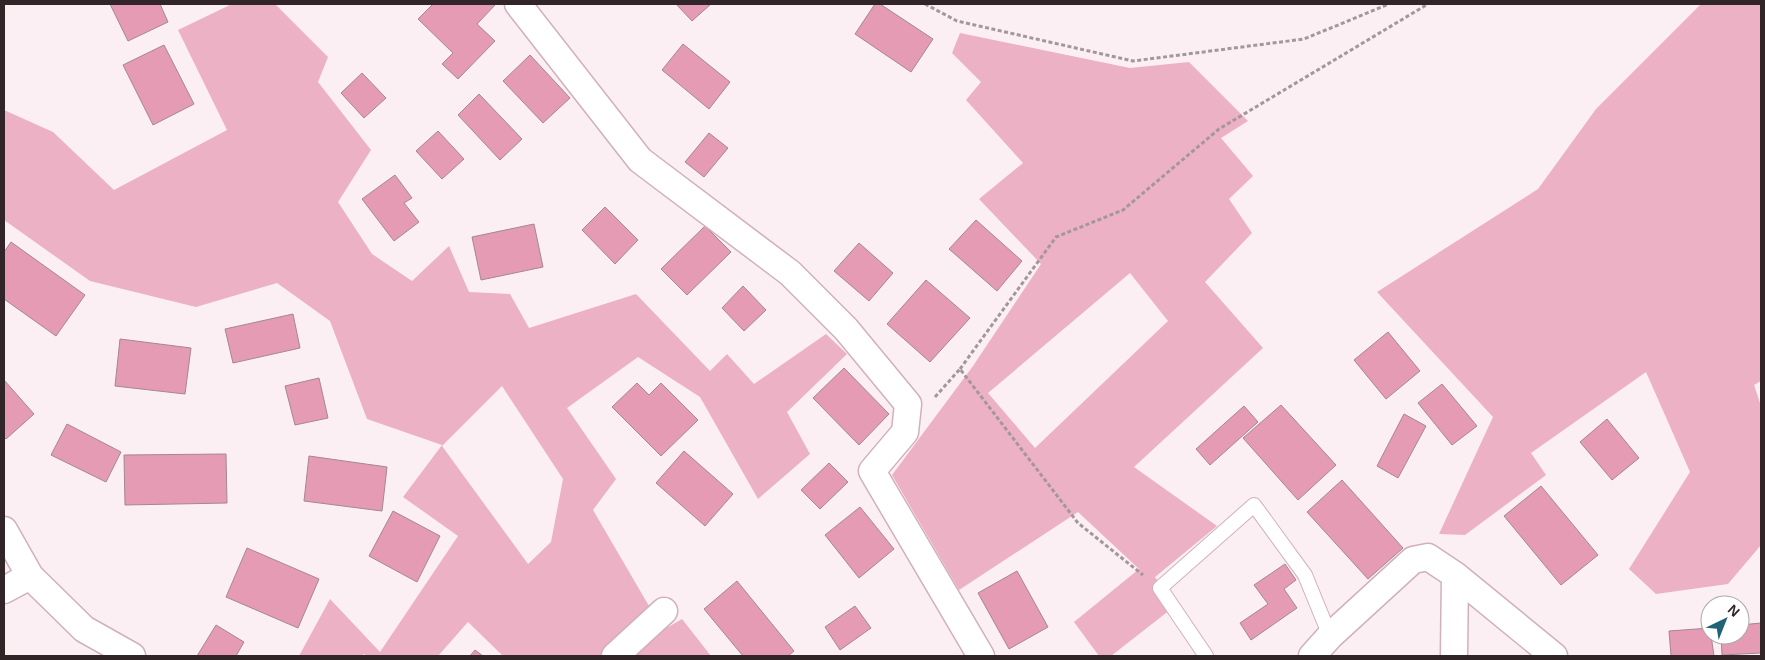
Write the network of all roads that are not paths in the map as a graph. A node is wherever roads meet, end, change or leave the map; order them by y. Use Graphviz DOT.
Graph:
graph roads {
  1 [pos="518,4"];
  2 [pos="4,530"];
  3 [pos="1455,574"];
  4 [pos="30,576"];
  5 [pos="4,590"];
  6 [pos="664,611"];
  7 [pos="1330,636"];
  8 [pos="132,656"];
  9 [pos="615,656"];
  10 [pos="982,656"];
  11 [pos="1206,656"];
  12 [pos="1312,656"];
  13 [pos="1454,656"];
  14 [pos="1554,656"];
  1 -- 10 [label="street"];
  2 -- 4 [label="street"];
  3 -- 7 [label="street"];
  3 -- 13 [label="street"];
  3 -- 14 [label="street"];
  4 -- 5 [label="street"];
  4 -- 8 [label="street"];
  6 -- 9 [label="street"];
  7 -- 11 [label="lane"];
  7 -- 12 [label="street"];
}
